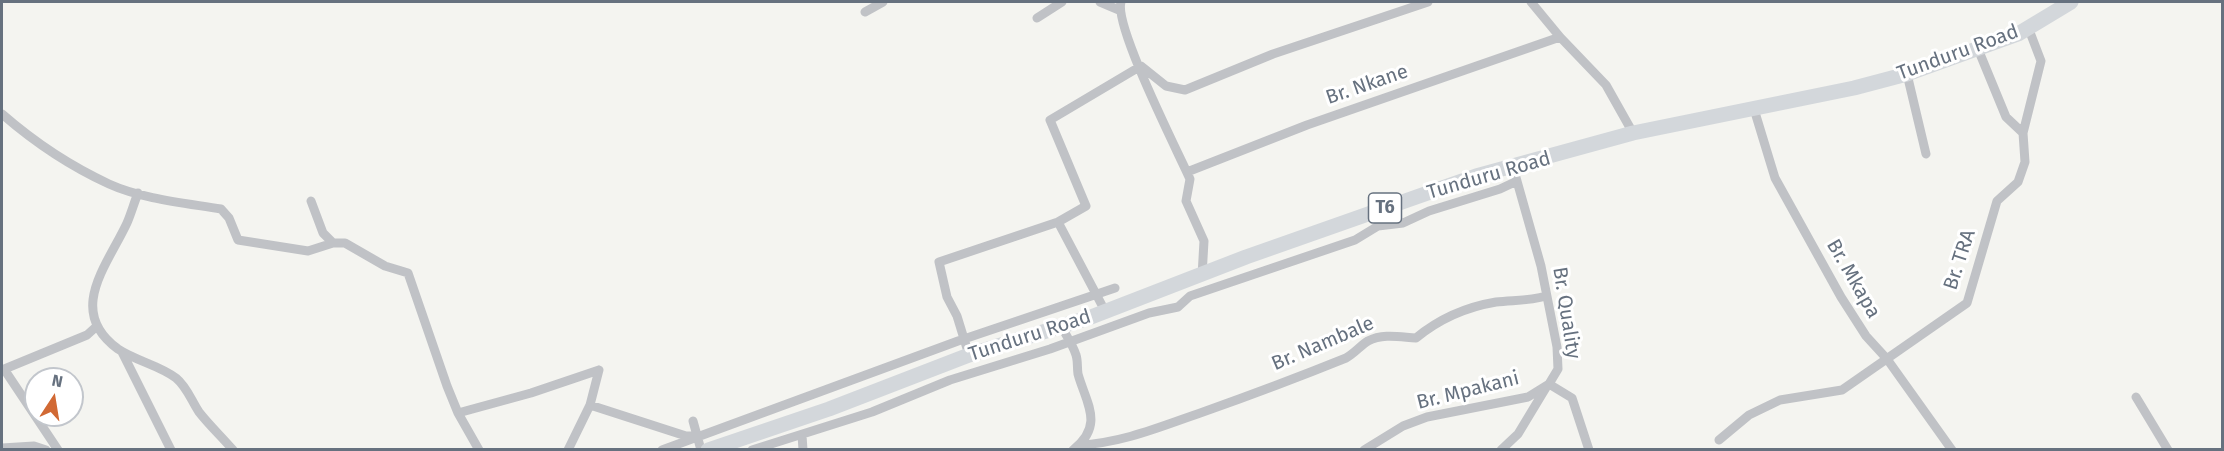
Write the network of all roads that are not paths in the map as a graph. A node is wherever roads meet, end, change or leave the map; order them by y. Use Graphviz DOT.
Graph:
graph roads {
  1 [pos="883,2"];
  2 [pos="1062,2"];
  3 [pos="1103,2"];
  4 [pos="1428,2"];
  5 [pos="1531,2"];
  6 [pos="2071,2"];
  7 [pos="1120,6"];
  8 [pos="865,12"];
  9 [pos="1037,18"];
  10 [pos="2028,27"];
  11 [pos="1560,37"];
  12 [pos="1978,49"];
  13 [pos="1141,66"];
  14 [pos="1907,74"];
  15 [pos="1754,109"];
  16 [pos="2,114"];
  17 [pos="1633,133"];
  18 [pos="2023,133"];
  19 [pos="1926,154"];
  20 [pos="1187,172"];
  21 [pos="1515,174"];
  22 [pos="138,193"];
  23 [pos="311,201"];
  24 [pos="1058,222"];
  25 [pos="333,243"];
  26 [pos="1202,276"];
  27 [pos="1115,288"];
  28 [pos="1096,296"];
  29 [pos="1546,296"];
  30 [pos="1105,311"];
  31 [pos="97,326"];
  32 [pos="1061,326"];
  33 [pos="962,340"];
  34 [pos="1069,342"];
  35 [pos="121,350"];
  36 [pos="969,355"];
  37 [pos="1887,358"];
  38 [pos="3,369"];
  39 [pos="1549,384"];
  40 [pos="2136,397"];
  41 [pos="590,405"];
  42 [pos="458,413"];
  43 [pos="693,421"];
  44 [pos="802,435"];
  45 [pos="697,436"];
  46 [pos="1719,440"];
  47 [pos="1076,447"];
  48 [pos="2,448"];
  49 [pos="46,450"];
  50 [pos="58,450"];
  51 [pos="171,450"];
  52 [pos="233,450"];
  53 [pos="479,450"];
  54 [pos="568,450"];
  55 [pos="662,450"];
  56 [pos="701,450"];
  57 [pos="708,450"];
  58 [pos="752,450"];
  59 [pos="803,450"];
  60 [pos="1364,450"];
  61 [pos="1501,450"];
  62 [pos="1589,450"];
  63 [pos="1952,450"];
  64 [pos="2168,450"];
  1 -- 8 [label="street"];
  2 -- 9 [label="street"];
  3 -- 7 [label="street"];
  4 -- 13 [label="street"];
  5 -- 11 [label="street"];
  6 -- 10 [label="highway, Tunduru Road / T6"];
  7 -- 13 [label="street"];
  10 -- 12 [label="highway, Tunduru Road / T6"];
  10 -- 18 [label="street, Br. TRA"];
  11 -- 17 [label="street"];
  11 -- 20 [label="street, Br. Nkane"];
  12 -- 14 [label="highway, Tunduru Road / T6"];
  12 -- 18 [label="street"];
  13 -- 20 [label="street"];
  13 -- 24 [label="street"];
  14 -- 15 [label="highway, Tunduru Road / T6"];
  14 -- 19 [label="street"];
  15 -- 17 [label="highway, Tunduru Road / T6"];
  15 -- 37 [label="street, Br. Mkapa"];
  16 -- 22 [label="street"];
  17 -- 21 [label="highway, Tunduru Road / T6"];
  18 -- 37 [label="street, Br. TRA"];
  20 -- 26 [label="street"];
  21 -- 26 [label="highway, Tunduru Road / T6"];
  21 -- 29 [label="street, Br. Quality"];
  21 -- 34 [label="street"];
  22 -- 25 [label="street"];
  22 -- 31 [label="street"];
  23 -- 25 [label="street"];
  24 -- 28 [label="street"];
  24 -- 33 [label="street"];
  25 -- 42 [label="street"];
  26 -- 30 [label="highway, Tunduru Road / T6"];
  27 -- 28 [label="street"];
  28 -- 30 [label="street"];
  28 -- 33 [label="street"];
  29 -- 39 [label="street, Br. Quality"];
  29 -- 47 [label="street, Br. Nambale"];
  30 -- 32 [label="highway, Tunduru Road / T6"];
  31 -- 35 [label="street"];
  31 -- 38 [label="street"];
  32 -- 34 [label="street"];
  32 -- 36 [label="highway, Tunduru Road / T6"];
  33 -- 36 [label="street"];
  33 -- 45 [label="street"];
  34 -- 44 [label="street"];
  34 -- 47 [label="street"];
  35 -- 51 [label="street"];
  35 -- 52 [label="street"];
  36 -- 57 [label="highway, Tunduru Road / T6"];
  37 -- 46 [label="street, Br. TRA"];
  37 -- 63 [label="street, Br. Mkapa"];
  38 -- 50 [label="street"];
  39 -- 60 [label="street, Br. Mpakani"];
  39 -- 61 [label="street"];
  39 -- 62 [label="street, Br. Quality"];
  40 -- 64 [label="street"];
  41 -- 42 [label="street"];
  41 -- 45 [label="street"];
  41 -- 54 [label="street"];
  42 -- 53 [label="street"];
  43 -- 45 [label="street"];
  44 -- 58 [label="street"];
  44 -- 59 [label="street"];
  45 -- 55 [label="street"];
  45 -- 56 [label="street"];
  48 -- 49 [label="street"];
}
